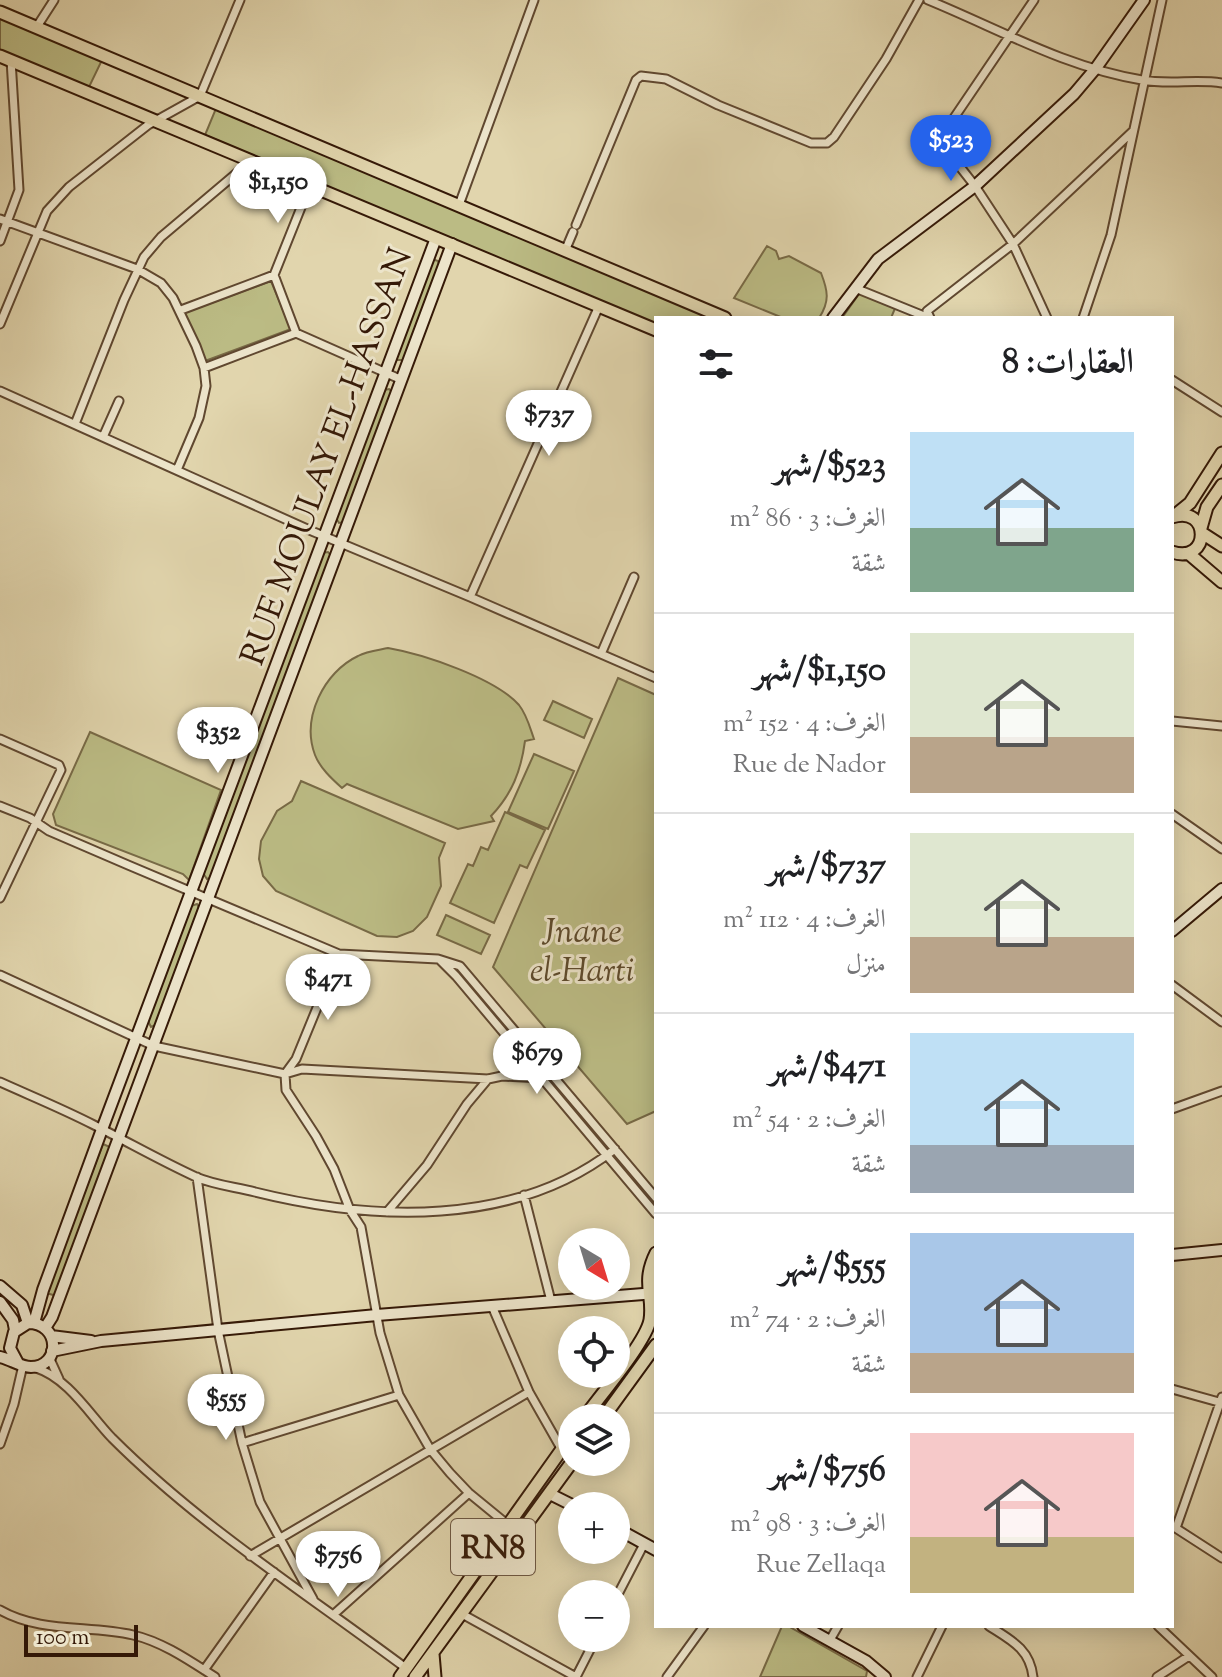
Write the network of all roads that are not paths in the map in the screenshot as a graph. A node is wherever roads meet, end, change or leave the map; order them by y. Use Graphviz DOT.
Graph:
graph roads {
  1 [pos="54,0"];
  2 [pos="240,0"];
  3 [pos="534,0"];
  4 [pos="919,0"];
  5 [pos="928,0"];
  6 [pos="1034,0"];
  7 [pos="1144,0"];
  8 [pos="1162,0"];
  9 [pos="0,12"];
  10 [pos="36,28"];
  11 [pos="1009,38"];
  12 [pos="6,58"];
  13 [pos="1096,68"];
  14 [pos="1143,81"];
  15 [pos="1222,83"];
  16 [pos="200,96"];
  17 [pos="155,121"];
  18 [pos="1133,130"];
  19 [pos="251,161"];
  20 [pos="310,185"];
  21 [pos="975,186"];
  22 [pos="459,205"];
  23 [pos="4,221"];
  24 [pos="37,232"];
  25 [pos="436,238"];
  26 [pos="0,241"];
  27 [pos="452,244"];
  28 [pos="1013,244"];
  29 [pos="565,251"];
  30 [pos="137,269"];
  31 [pos="274,275"];
  32 [pos="855,288"];
  33 [pos="599,306"];
  34 [pos="181,310"];
  35 [pos="720,316"];
  36 [pos="834,316"];
  37 [pos="925,316"];
  38 [pos="929,316"];
  39 [pos="1046,316"];
  40 [pos="1084,316"];
  41 [pos="0,324"];
  42 [pos="654,329"];
  43 [pos="296,333"];
  44 [pos="204,368"];
  45 [pos="386,373"];
  46 [pos="402,380"];
  47 [pos="1174,381"];
  48 [pos="0,391"];
  49 [pos="119,401"];
  50 [pos="1222,412"];
  51 [pos="75,424"];
  52 [pos="103,437"];
  53 [pos="1222,453"];
  54 [pos="177,470"];
  55 [pos="1222,485"];
  56 [pos="1174,515"];
  57 [pos="1174,516"];
  58 [pos="1201,530"];
  59 [pos="325,537"];
  60 [pos="341,543"];
  61 [pos="1222,546"];
  62 [pos="1181,553"];
  63 [pos="634,577"];
  64 [pos="1222,582"];
  65 [pos="470,597"];
  66 [pos="601,654"];
  67 [pos="654,677"];
  68 [pos="1174,721"];
  69 [pos="1222,726"];
  70 [pos="0,739"];
  71 [pos="0,806"];
  72 [pos="1174,815"];
  73 [pos="37,825"];
  74 [pos="1222,849"];
  75 [pos="1222,889"];
  76 [pos="192,892"];
  77 [pos="1,895"];
  78 [pos="209,899"];
  79 [pos="1174,929"];
  80 [pos="339,954"];
  81 [pos="438,959"];
  82 [pos="0,975"];
  83 [pos="1174,986"];
  84 [pos="1222,1022"];
  85 [pos="137,1038"];
  86 [pos="154,1046"];
  87 [pos="519,1050"];
  88 [pos="285,1074"];
  89 [pos="502,1076"];
  90 [pos="542,1078"];
  91 [pos="488,1079"];
  92 [pos="0,1082"];
  93 [pos="1222,1091"];
  94 [pos="1174,1108"];
  95 [pos="103,1129"];
  96 [pos="120,1139"];
  97 [pos="615,1149"];
  98 [pos="607,1155"];
  99 [pos="197,1177"];
  100 [pos="524,1195"];
  101 [pos="654,1196"];
  102 [pos="350,1210"];
  103 [pos="387,1212"];
  104 [pos="654,1212"];
  105 [pos="1222,1250"];
  106 [pos="1174,1255"];
  107 [pos="654,1258"];
  108 [pos="0,1286"];
  109 [pos="652,1293"];
  110 [pos="551,1301"];
  111 [pos="0,1302"];
  112 [pos="492,1306"];
  113 [pos="377,1315"];
  114 [pos="31,1323"];
  115 [pos="218,1330"];
  116 [pos="48,1332"];
  117 [pos="9,1337"];
  118 [pos="101,1341"];
  119 [pos="654,1348"];
  120 [pos="51,1354"];
  121 [pos="0,1357"];
  122 [pos="24,1365"];
  123 [pos="59,1379"];
  124 [pos="1174,1389"];
  125 [pos="529,1392"];
  126 [pos="399,1395"];
  127 [pos="1221,1401"];
  128 [pos="594,1404"];
  129 [pos="613,1404"];
  130 [pos="242,1443"];
  131 [pos="558,1443"];
  132 [pos="0,1444"];
  133 [pos="430,1449"];
  134 [pos="558,1456"];
  135 [pos="562,1476"];
  136 [pos="469,1493"];
  137 [pos="550,1494"];
  138 [pos="558,1498"];
  139 [pos="508,1525"];
  140 [pos="1174,1527"];
  141 [pos="630,1536"];
  142 [pos="279,1539"];
  143 [pos="644,1544"];
  144 [pos="654,1549"];
  145 [pos="250,1556"];
  146 [pos="1222,1558"];
  147 [pos="274,1572"];
  148 [pos="625,1580"];
  149 [pos="315,1601"];
  150 [pos="0,1610"];
  151 [pos="462,1614"];
  152 [pos="333,1615"];
  153 [pos="703,1628"];
  154 [pos="807,1628"];
  155 [pos="837,1628"];
  156 [pos="941,1628"];
  157 [pos="992,1628"];
  158 [pos="1160,1628"];
  159 [pos="830,1640"];
  160 [pos="433,1651"];
  161 [pos="589,1652"];
  162 [pos="1189,1656"];
  163 [pos="204,1670"];
  164 [pos="411,1675"];
  165 [pos="215,1677"];
  166 [pos="435,1677"];
  167 [pos="576,1677"];
  168 [pos="667,1677"];
  169 [pos="885,1677"];
  170 [pos="917,1677"];
  171 [pos="1033,1677"];
  172 [pos="1157,1677"];
  173 [pos="1212,1677"];
  1 -- 10 [label="street"];
  2 -- 16 [label="street"];
  3 -- 22 [label="street"];
  4 -- 29 [label="street"];
  5 -- 11 [label="street"];
  6 -- 11 [label="street"];
  7 -- 13 [label="street"];
  8 -- 14 [label="street"];
  9 -- 10 [label="main road"];
  10 -- 16 [label="main road"];
  11 -- 13 [label="street"];
  11 -- 21 [label="street"];
  12 -- 17 [label="main road"];
  12 -- 23 [label="street"];
  13 -- 14 [label="street"];
  13 -- 21 [label="street"];
  14 -- 15 [label="street"];
  14 -- 18 [label="street"];
  16 -- 17 [label="street"];
  16 -- 22 [label="main road"];
  17 -- 19 [label="main road"];
  17 -- 24 [label="street"];
  18 -- 28 [label="street"];
  18 -- 40 [label="street"];
  19 -- 20 [label="main road"];
  19 -- 30 [label="street"];
  20 -- 25 [label="main road"];
  20 -- 31 [label="street"];
  21 -- 28 [label="street"];
  21 -- 32 [label="street"];
  22 -- 29 [label="main road"];
  23 -- 24 [label="street"];
  23 -- 26 [label="street"];
  24 -- 30 [label="street"];
  24 -- 41 [label="street"];
  25 -- 27 [label="main road"];
  25 -- 45 [label="street, RUE MOULAY EL-HASSAN"];
  27 -- 33 [label="main road"];
  27 -- 46 [label="street, RUE MOULAY EL-HASSAN"];
  28 -- 38 [label="street"];
  28 -- 39 [label="street"];
  29 -- 35 [label="main road"];
  30 -- 34 [label="street"];
  30 -- 51 [label="street"];
  31 -- 34 [label="street"];
  31 -- 43 [label="street"];
  32 -- 36 [label="street"];
  32 -- 37 [label="street"];
  33 -- 42 [label="main road"];
  33 -- 65 [label="street"];
  34 -- 44 [label="street"];
  43 -- 44 [label="street"];
  43 -- 45 [label="street"];
  44 -- 54 [label="street"];
  45 -- 46 [label="street"];
  45 -- 59 [label="street, RUE MOULAY EL-HASSAN"];
  46 -- 60 [label="street, RUE MOULAY EL-HASSAN"];
  47 -- 50 [label="street"];
  48 -- 51 [label="street"];
  49 -- 52 [label="street"];
  51 -- 52 [label="street"];
  52 -- 54 [label="street"];
  53 -- 56 [label="main road"];
  54 -- 59 [label="street"];
  55 -- 58 [label="main road"];
  57 -- 58 [label="main road"];
  58 -- 61 [label="main road"];
  58 -- 62 [label="main road"];
  59 -- 60 [label="street"];
  59 -- 76 [label="street, RUE MOULAY EL-HASSAN"];
  60 -- 65 [label="street"];
  60 -- 78 [label="street, RUE MOULAY EL-HASSAN"];
  62 -- 64 [label="main road"];
  63 -- 66 [label="street"];
  65 -- 66 [label="street"];
  66 -- 67 [label="street"];
  68 -- 69 [label="street"];
  70 -- 73 [label="street"];
  71 -- 73 [label="street"];
  72 -- 74 [label="street"];
  73 -- 76 [label="street"];
  73 -- 77 [label="street"];
  75 -- 79 [label="street"];
  76 -- 78 [label="street"];
  76 -- 85 [label="street, RUE MOULAY EL-HASSAN"];
  78 -- 80 [label="street"];
  78 -- 86 [label="street, RUE MOULAY EL-HASSAN"];
  80 -- 81 [label="street"];
  80 -- 88 [label="street"];
  81 -- 87 [label="street"];
  81 -- 97 [label="street"];
  82 -- 85 [label="street"];
  83 -- 84 [label="street"];
  85 -- 86 [label="street"];
  85 -- 95 [label="street, RUE MOULAY EL-HASSAN"];
  86 -- 88 [label="street"];
  86 -- 96 [label="street, RUE MOULAY EL-HASSAN"];
  87 -- 89 [label="street"];
  87 -- 90 [label="street"];
  88 -- 91 [label="street"];
  88 -- 102 [label="street"];
  89 -- 90 [label="street"];
  89 -- 91 [label="street"];
  90 -- 98 [label="street"];
  91 -- 103 [label="street"];
  92 -- 95 [label="street"];
  93 -- 94 [label="street"];
  95 -- 96 [label="street"];
  95 -- 114 [label="street, RUE MOULAY EL-HASSAN"];
  96 -- 99 [label="street"];
  96 -- 116 [label="street, RUE MOULAY EL-HASSAN"];
  97 -- 98 [label="street"];
  97 -- 101 [label="street"];
  98 -- 100 [label="street"];
  98 -- 104 [label="street"];
  99 -- 102 [label="street"];
  99 -- 115 [label="street"];
  100 -- 103 [label="street"];
  100 -- 110 [label="street"];
  102 -- 103 [label="street"];
  102 -- 113 [label="street"];
  105 -- 106 [label="street"];
  107 -- 109 [label="main road"];
  108 -- 114 [label="street"];
  109 -- 110 [label="street"];
  109 -- 128 [label="main road"];
  110 -- 112 [label="street"];
  111 -- 117 [label="street"];
  112 -- 113 [label="street"];
  112 -- 125 [label="street"];
  113 -- 115 [label="street"];
  113 -- 126 [label="street"];
  114 -- 116 [label="street"];
  114 -- 117 [label="street"];
  115 -- 118 [label="street"];
  115 -- 130 [label="street"];
  116 -- 118 [label="street"];
  116 -- 120 [label="street"];
  117 -- 122 [label="street"];
  118 -- 120 [label="street"];
  119 -- 129 [label="main road"];
  120 -- 122 [label="street"];
  120 -- 123 [label="street"];
  121 -- 122 [label="street"];
  122 -- 123 [label="street"];
  122 -- 132 [label="street"];
  123 -- 145 [label="street"];
  124 -- 127 [label="street"];
  125 -- 131 [label="street"];
  125 -- 133 [label="street"];
  126 -- 130 [label="street"];
  126 -- 133 [label="street"];
  127 -- 140 [label="street"];
  130 -- 142 [label="street"];
  133 -- 136 [label="street"];
  133 -- 142 [label="street"];
  134 -- 139 [label="main road, RN8"];
  135 -- 137 [label="main road, RN8"];
  136 -- 139 [label="street"];
  136 -- 152 [label="street"];
  137 -- 138 [label="street"];
  137 -- 151 [label="main road, RN8"];
  139 -- 164 [label="main road, RN8"];
  140 -- 146 [label="street"];
  141 -- 143 [label="street"];
  142 -- 145 [label="street"];
  142 -- 149 [label="street"];
  143 -- 144 [label="street"];
  143 -- 148 [label="street"];
  145 -- 147 [label="street"];
  147 -- 149 [label="street"];
  147 -- 163 [label="street"];
  149 -- 152 [label="street"];
  150 -- 163 [label="street"];
  151 -- 160 [label="main road, RN8"];
  151 -- 167 [label="street"];
  152 -- 164 [label="street"];
  153 -- 168 [label="street"];
  154 -- 159 [label="street"];
  155 -- 159 [label="street"];
  156 -- 170 [label="street"];
  157 -- 171 [label="street"];
  158 -- 162 [label="street"];
  159 -- 169 [label="street"];
  160 -- 164 [label="main road, RN8"];
  160 -- 166 [label="main road"];
  161 -- 167 [label="street"];
  162 -- 172 [label="street"];
  162 -- 173 [label="street"];
  163 -- 165 [label="street"];
}
